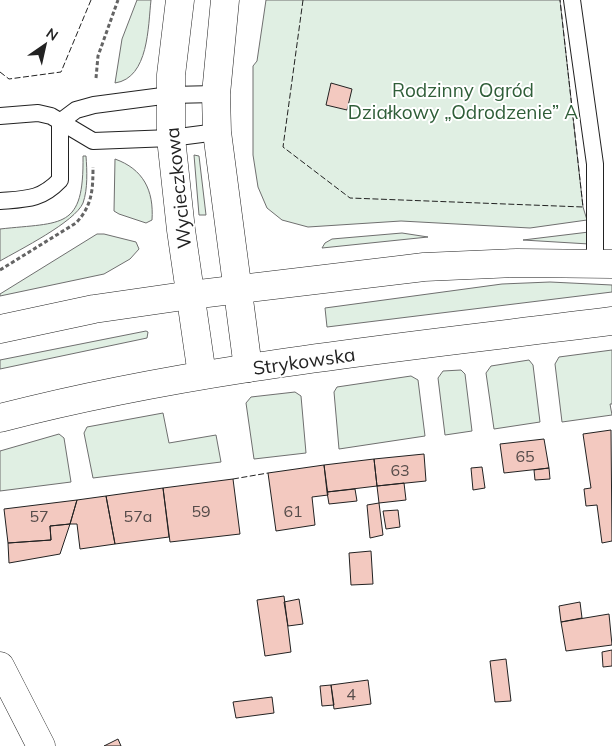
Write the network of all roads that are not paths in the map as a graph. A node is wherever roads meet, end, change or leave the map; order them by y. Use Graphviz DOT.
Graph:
graph roads {
  1 [pos="180,0"];
  2 [pos="225,0"];
  3 [pos="572,0"];
  4 [pos="216,94"];
  5 [pos="170,95"];
  6 [pos="0,116"];
  7 [pos="60,122"];
  8 [pos="217,132"];
  9 [pos="171,138"];
  10 [pos="0,201"];
  11 [pos="604,264"];
  12 [pos="237,290"];
  13 [pos="191,295"];
  14 [pos="612,321"];
  15 [pos="0,329"];
  16 [pos="248,368"];
  17 [pos="202,375"];
  18 [pos="0,418"];
  19 [pos="0,666"];
  20 [pos="41,746"];
  1 -- 5 [label="main road, Wycieczkowa"];
  2 -- 4 [label="main road"];
  3 -- 11 [label="lane"];
  4 -- 5 [label="lane"];
  4 -- 8 [label="main road"];
  5 -- 7 [label="lane"];
  5 -- 9 [label="main road, Wycieczkowa"];
  6 -- 7 [label="lane"];
  7 -- 9 [label="lane"];
  7 -- 10 [label="lane"];
  8 -- 9 [label="lane"];
  8 -- 12 [label="main road"];
  9 -- 13 [label="main road, Wycieczkowa"];
  11 -- 12 [label="main road"];
  12 -- 13 [label="main road"];
  12 -- 16 [label="main road"];
  13 -- 15 [label="main road"];
  13 -- 17 [label="main road, Wycieczkowa"];
  14 -- 16 [label="main road, Strykowska"];
  16 -- 17 [label="main road, Strykowska"];
  17 -- 18 [label="main road, Strykowska"];
  19 -- 20 [label="main road"];
}
